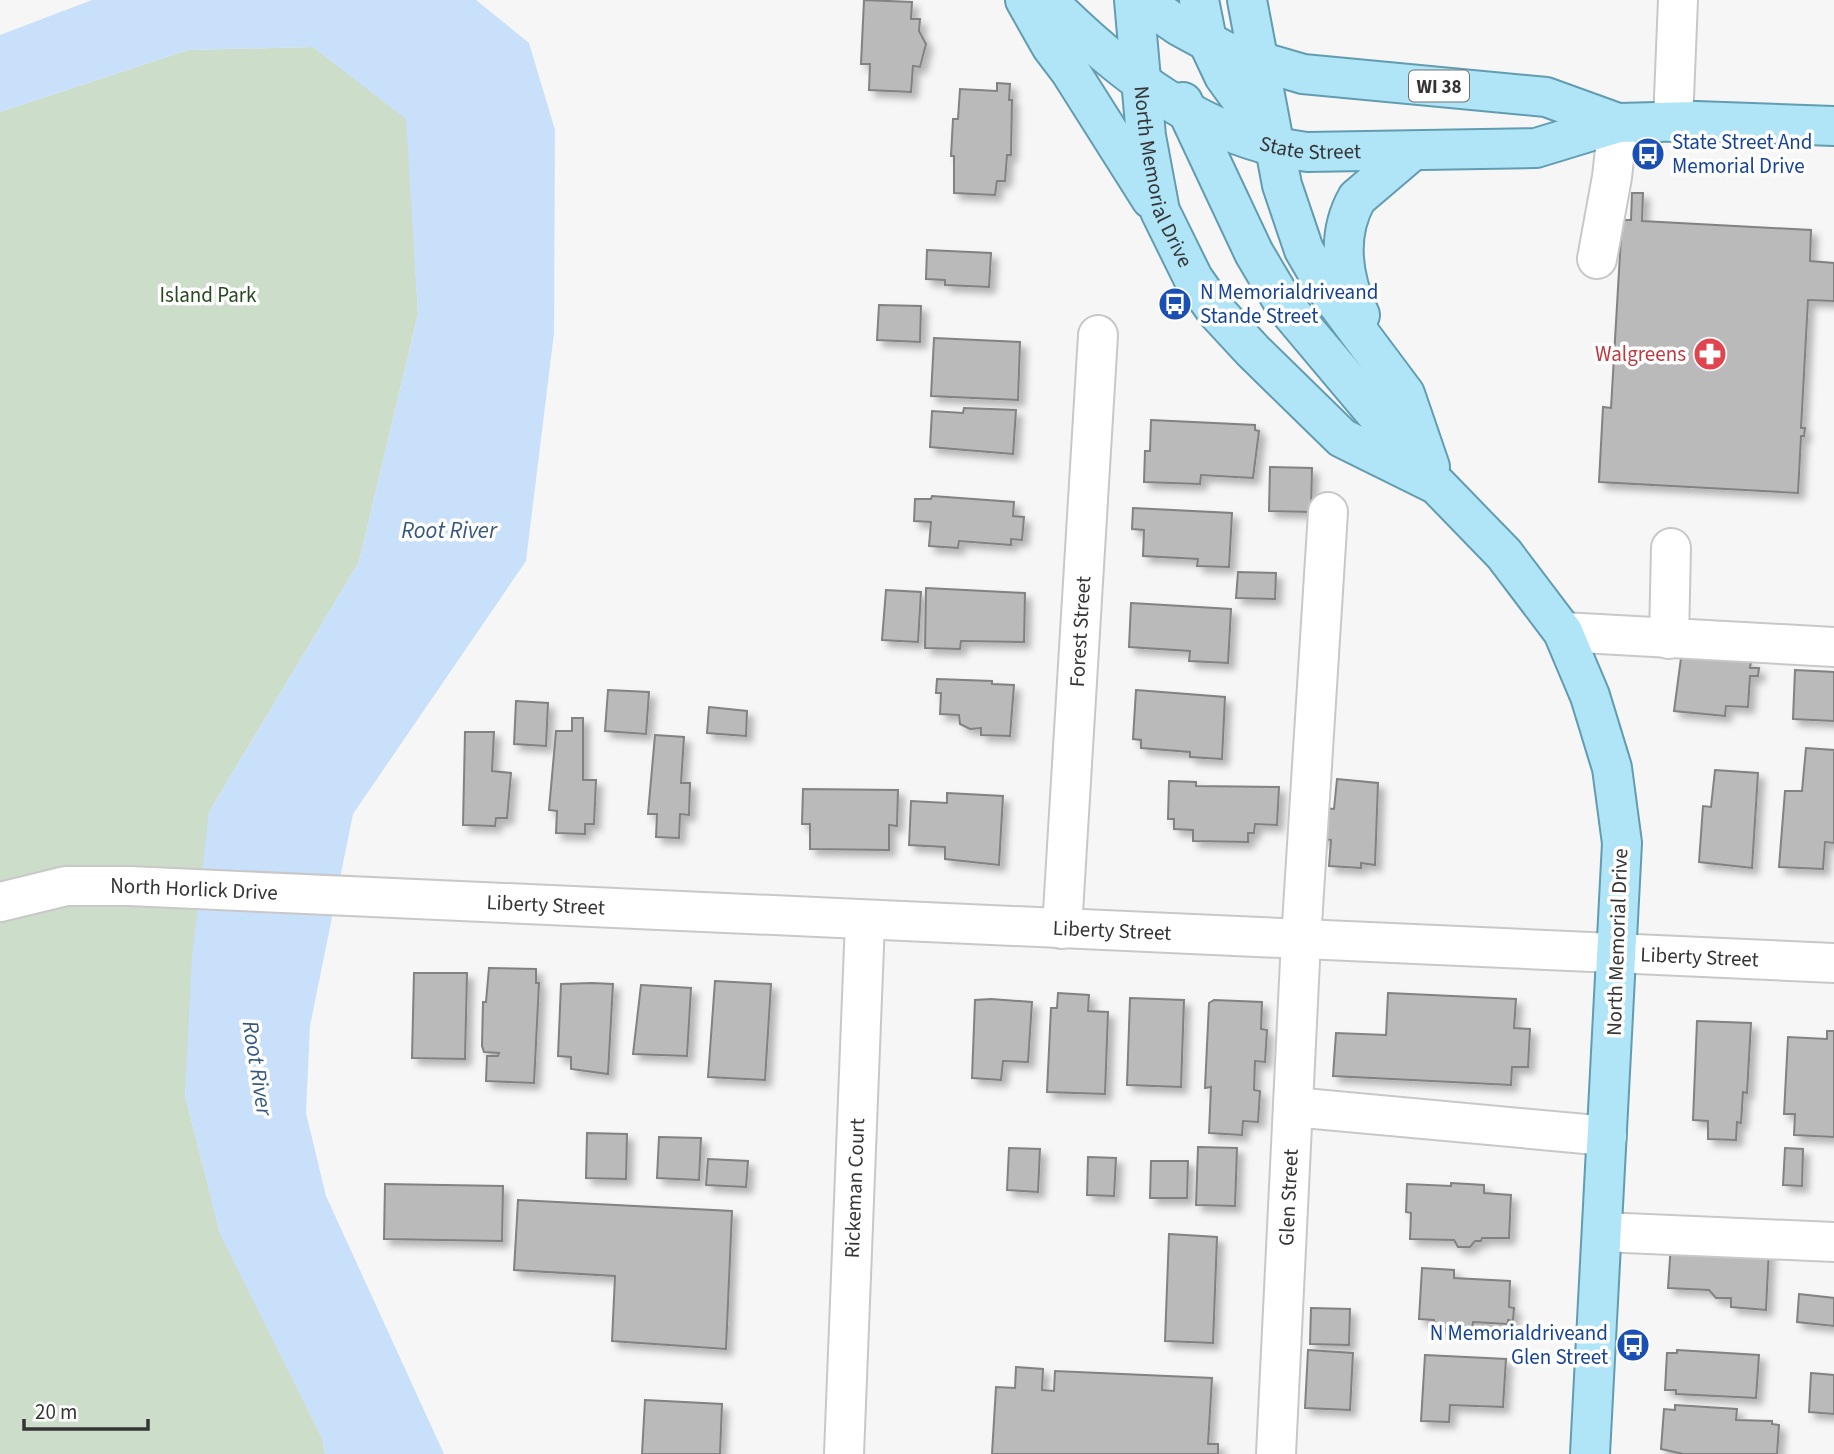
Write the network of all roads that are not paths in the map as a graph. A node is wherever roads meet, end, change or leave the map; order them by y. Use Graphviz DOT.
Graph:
graph roads {
  1 [pos="1025,0"];
  2 [pos="1047,0"];
  3 [pos="1137,0"];
  4 [pos="1199,0"];
  5 [pos="1247,0"];
  6 [pos="1678,0"];
  7 [pos="1207,40"];
  8 [pos="1257,60"];
  9 [pos="1141,82"];
  10 [pos="1187,111"];
  11 [pos="1673,122"];
  12 [pos="1618,123"];
  13 [pos="1834,126"];
  14 [pos="1275,148"];
  15 [pos="1411,152"];
  16 [pos="1160,211"];
  17 [pos="1597,259"];
  18 [pos="1098,335"];
  19 [pos="1381,358"];
  20 [pos="1437,485"];
  21 [pos="1328,512"];
  22 [pos="1671,548"];
  23 [pos="1563,632"];
  24 [pos="1669,639"];
  25 [pos="1834,647"];
  26 [pos="391,898"];
  27 [pos="0,902"];
  28 [pos="865,921"];
  29 [pos="1062,929"];
  30 [pos="1301,940"];
  31 [pos="1617,954"];
  32 [pos="1834,963"];
  33 [pos="1293,1107"];
  34 [pos="1607,1136"];
  35 [pos="1602,1232"];
  36 [pos="1834,1242"];
  37 [pos="844,1454"];
  38 [pos="1276,1454"];
  39 [pos="1590,1454"];
  1 -- 16 [label="main road"];
  2 -- 9 [label="main road, State Street / WI 38"];
  3 -- 7 [label="main road, State Street / WI 38"];
  3 -- 9 [label="main road, North Memorial Drive"];
  3 -- 10 [label="main road"];
  4 -- 7 [label="main road"];
  5 -- 8 [label="main road, North Memorial Drive"];
  6 -- 11 [label="street"];
  7 -- 8 [label="main road, State Street / WI 38"];
  7 -- 14 [label="main road"];
  8 -- 12 [label="main road, State Street / WI 38"];
  8 -- 14 [label="main road, North Memorial Drive"];
  9 -- 10 [label="main road, State Street / WI 38"];
  9 -- 16 [label="main road, North Memorial Drive"];
  10 -- 14 [label="main road, State Street / WI 38"];
  10 -- 20 [label="main road"];
  11 -- 12 [label="main road, State Street / WI 38"];
  11 -- 13 [label="main road, State Street / WI 38"];
  12 -- 15 [label="main road, State Street / WI 38"];
  12 -- 17 [label="street"];
  14 -- 15 [label="main road, State Street / WI 38"];
  14 -- 19 [label="main road, North Memorial Drive"];
  15 -- 19 [label="main road"];
  16 -- 20 [label="main road, North Memorial Drive"];
  18 -- 29 [label="street, Forest Street"];
  19 -- 20 [label="main road, North Memorial Drive"];
  20 -- 23 [label="main road, North Memorial Drive"];
  21 -- 30 [label="street, Glen Street"];
  22 -- 24 [label="street"];
  23 -- 24 [label="street"];
  23 -- 31 [label="main road, North Memorial Drive"];
  24 -- 25 [label="street"];
  26 -- 27 [label="street, North Horlick Drive"];
  26 -- 28 [label="street, Liberty Street"];
  28 -- 29 [label="street, Liberty Street"];
  28 -- 37 [label="street, Rickeman Court"];
  29 -- 30 [label="street, Liberty Street"];
  30 -- 31 [label="street, Liberty Street"];
  30 -- 33 [label="street, Glen Street"];
  31 -- 32 [label="street, Liberty Street"];
  31 -- 34 [label="main road, North Memorial Drive"];
  33 -- 34 [label="street"];
  33 -- 38 [label="street, Glen Street"];
  34 -- 35 [label="main road, North Memorial Drive"];
  35 -- 36 [label="street"];
  35 -- 39 [label="main road, North Memorial Drive"];
}
